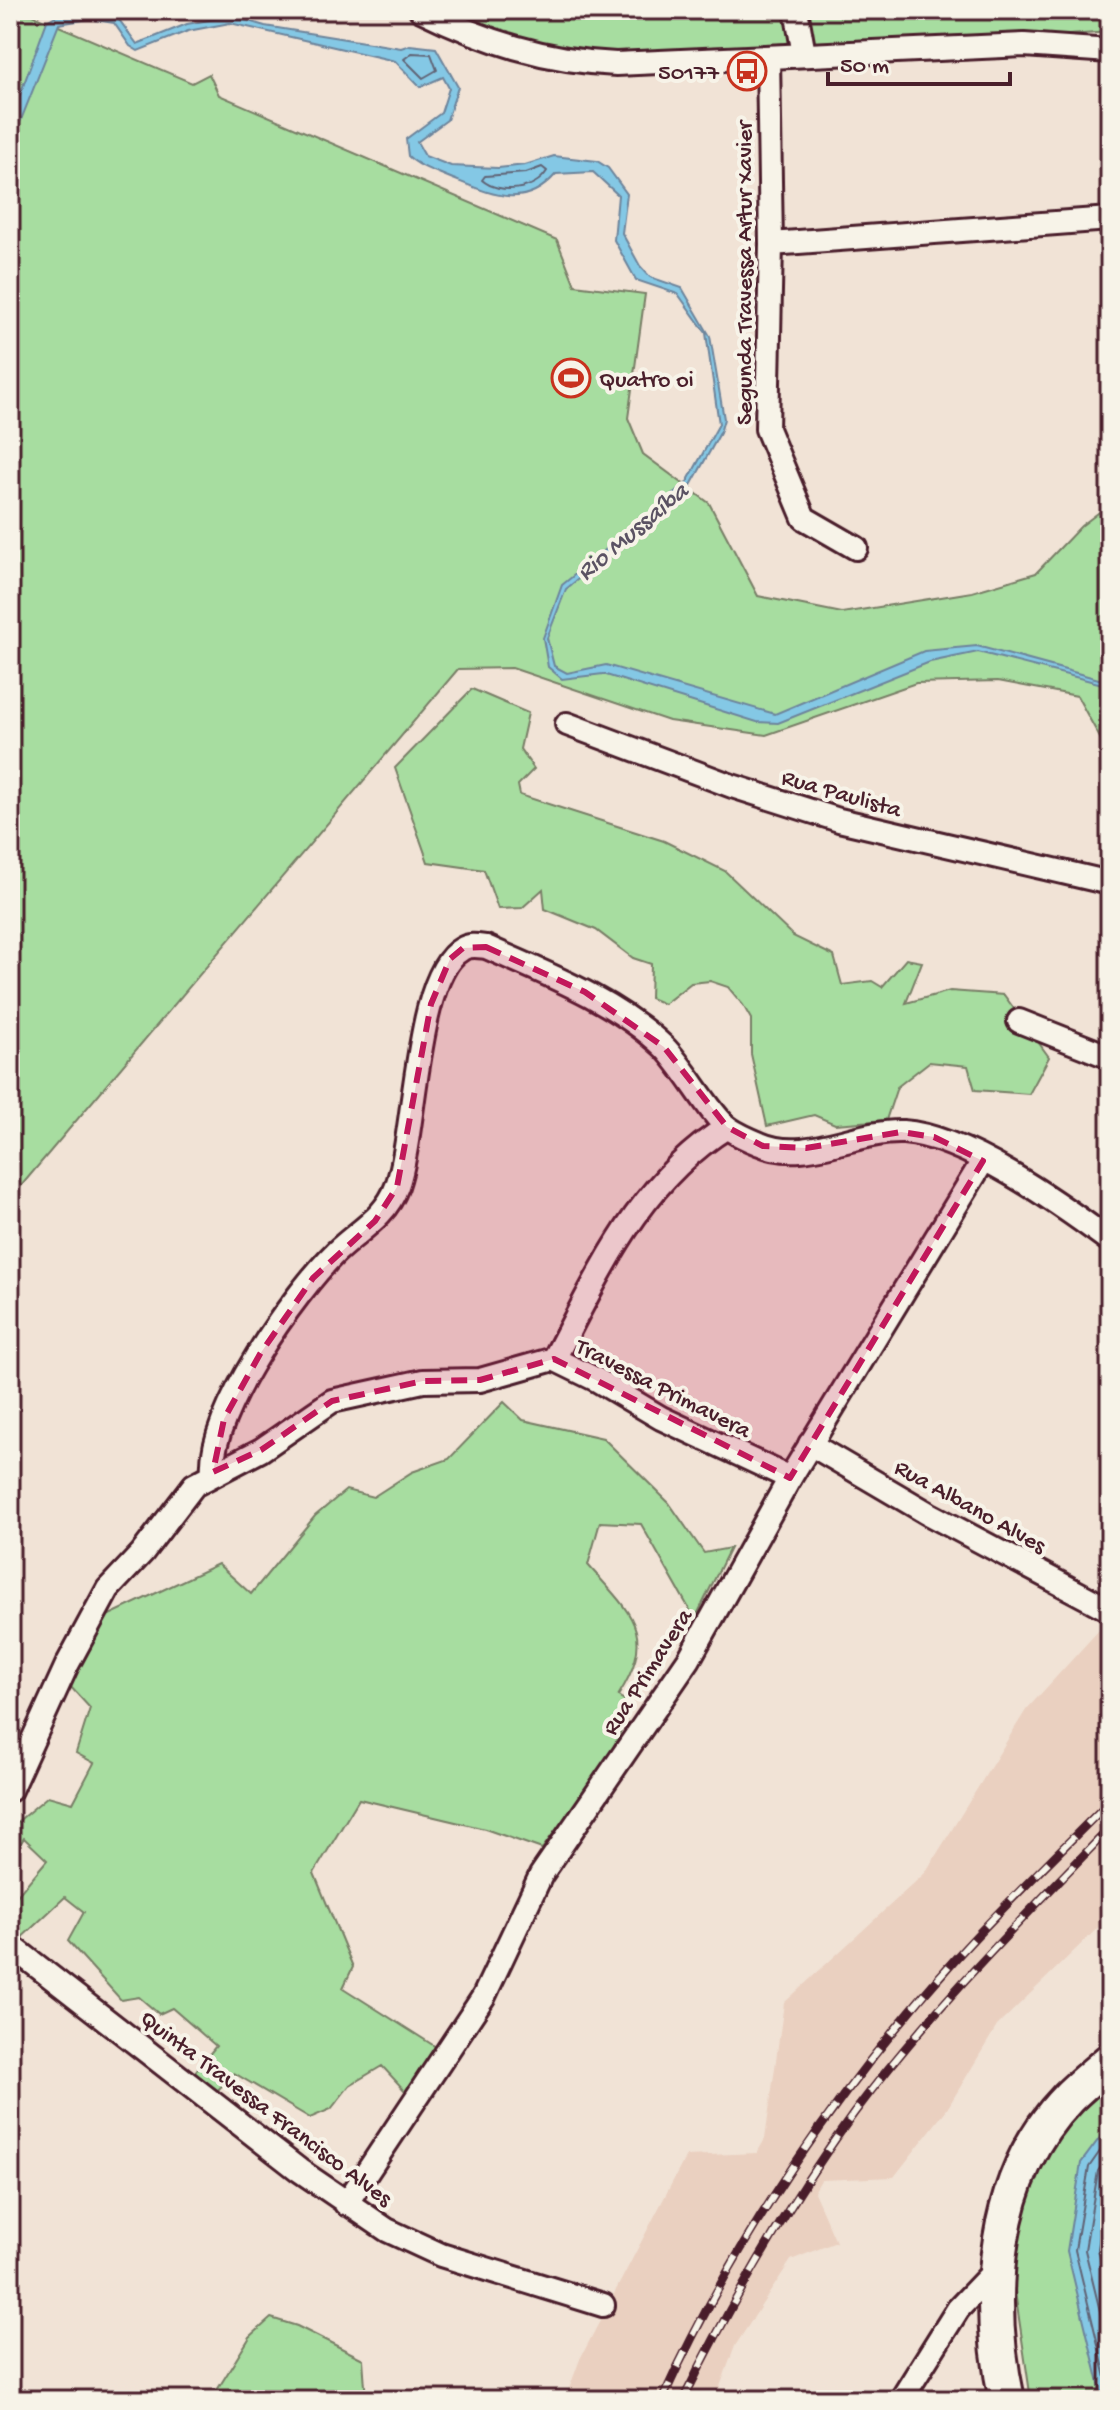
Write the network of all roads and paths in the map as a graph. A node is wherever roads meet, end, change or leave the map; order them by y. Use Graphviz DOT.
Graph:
graph roads {
  1 [pos="421,10"];
  2 [pos="796,10"];
  3 [pos="1110,51"];
  4 [pos="804,54"];
  5 [pos="768,57"];
  6 [pos="1110,219"];
  7 [pos="771,244"];
  8 [pos="856,548"];
  9 [pos="567,724"];
  10 [pos="1110,883"];
  11 [pos="1019,1021"];
  12 [pos="1110,1057"];
  13 [pos="727,1127"];
  14 [pos="983,1161"];
  15 [pos="1110,1241"];
  16 [pos="554,1359"];
  17 [pos="810,1444"];
  18 [pos="213,1472"];
  19 [pos="790,1478"];
  20 [pos="1108,1609"];
  21 [pos="10,1790"];
  22 [pos="10,1945"];
  23 [pos="1110,2061"];
  24 [pos="346,2204"];
  25 [pos="1000,2265"];
  26 [pos="603,2305"];
  27 [pos="908,2396"];
  28 [pos="1007,2400"];
  1 -- 5 [label="street"];
  2 -- 4 [label="street"];
  3 -- 4 [label="street"];
  4 -- 5 [label="street"];
  5 -- 7 [label="street, Segunda Travessa Artur Xavier"];
  6 -- 7 [label="street"];
  7 -- 8 [label="street, Segunda Travessa Artur Xavier"];
  9 -- 10 [label="street, Rua Paulista"];
  11 -- 12 [label="street"];
  13 -- 14 [label="street"];
  13 -- 16 [label="street"];
  13 -- 18 [label="street"];
  14 -- 15 [label="street"];
  14 -- 17 [label="street, Rua Primavera"];
  16 -- 18 [label="street, Travessa Primavera"];
  16 -- 19 [label="street, Travessa Primavera"];
  17 -- 19 [label="street, Rua Primavera"];
  17 -- 20 [label="street, Rua Albano Alves"];
  18 -- 21 [label="street, Travessa Primavera"];
  19 -- 24 [label="street, Rua Primavera"];
  22 -- 24 [label="street, Quinta Travessa Francisco Alves"];
  23 -- 25 [label="main road"];
  24 -- 26 [label="street, Quinta Travessa Francisco Alves"];
  25 -- 27 [label="street"];
  25 -- 28 [label="main road"];
}
